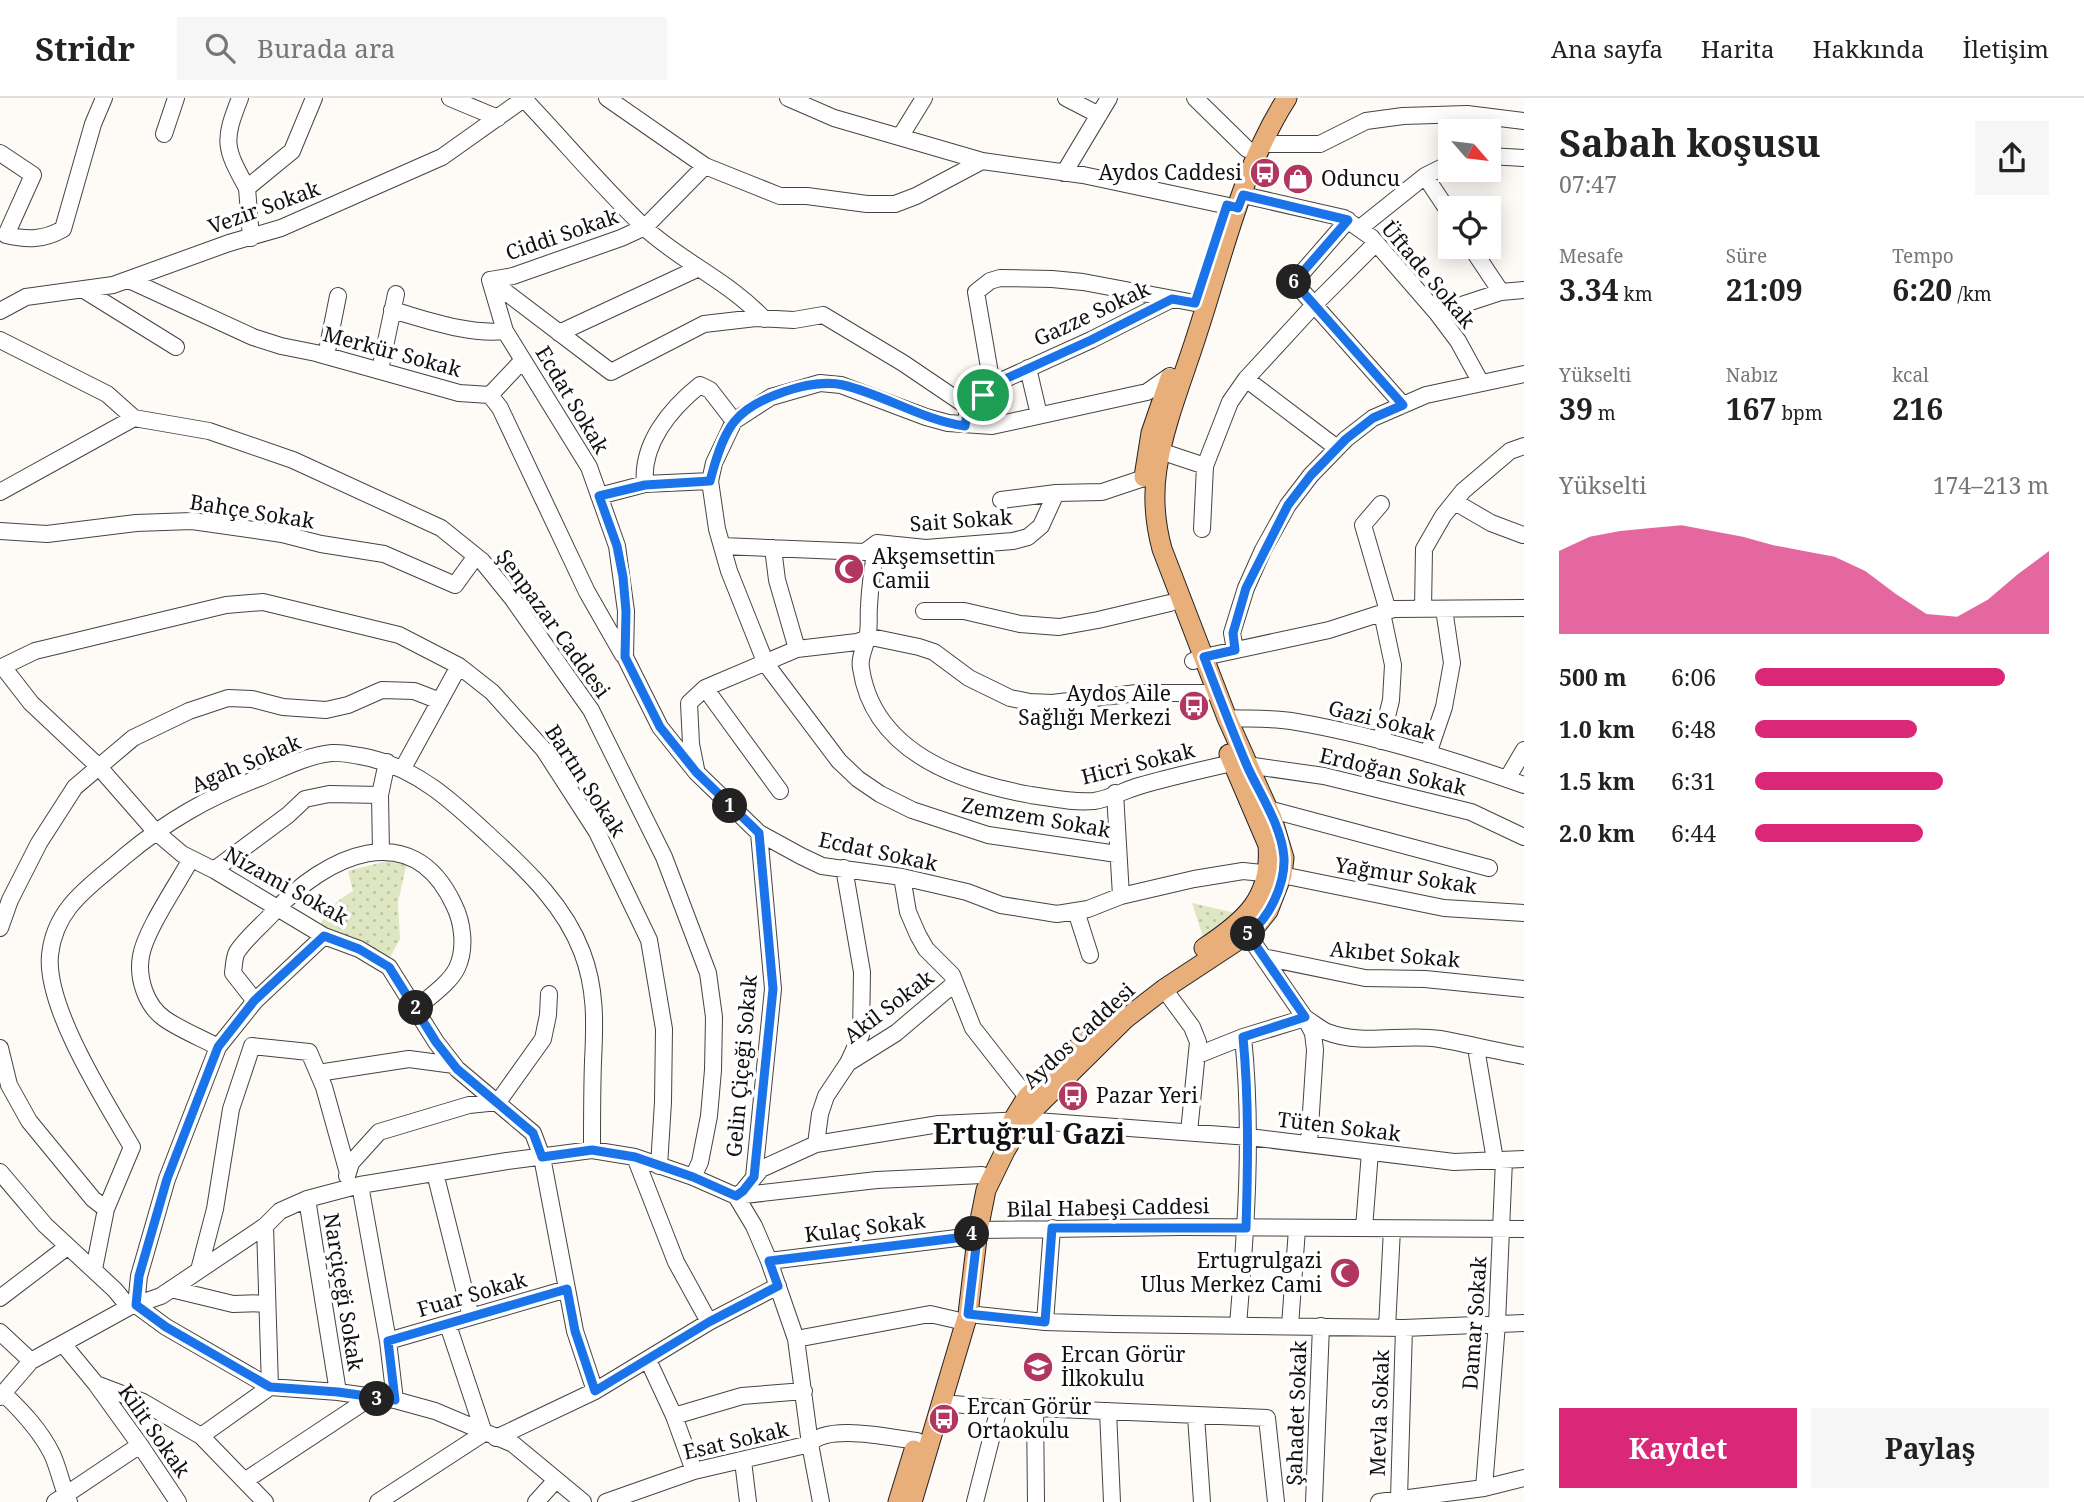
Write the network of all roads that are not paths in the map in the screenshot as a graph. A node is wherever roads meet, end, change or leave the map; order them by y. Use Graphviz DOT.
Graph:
graph roads {
  1 [pos="104,98"];
  2 [pos="176,98"];
  3 [pos="240,98"];
  4 [pos="314,98"];
  5 [pos="450,98"];
  6 [pos="524,98"];
  7 [pos="607,98"];
  8 [pos="788,98"];
  9 [pos="923,98"];
  10 [pos="1066,98"];
  11 [pos="1109,98"];
  12 [pos="1195,98"];
  13 [pos="1273,98"];
  14 [pos="1287,98"];
  15 [pos="807,102"];
  16 [pos="1099,115"];
  17 [pos="498,118"];
  18 [pos="1524,121"];
  19 [pos="164,134"];
  20 [pos="900,137"];
  21 [pos="1255,147"];
  22 [pos="0,153"];
  23 [pos="1502,157"];
  24 [pos="1524,159"];
  25 [pos="982,161"];
  26 [pos="705,166"];
  27 [pos="1438,170"];
  28 [pos="1064,173"];
  29 [pos="1425,176"];
  30 [pos="247,188"];
  31 [pos="1438,196"];
  32 [pos="1236,203"];
  33 [pos="1354,224"];
  34 [pos="645,227"];
  35 [pos="251,238"];
  36 [pos="3,240"];
  37 [pos="1376,243"];
  38 [pos="1479,259"];
  39 [pos="699,268"];
  40 [pos="129,280"];
  41 [pos="491,280"];
  42 [pos="84,290"];
  43 [pos="1524,290"];
  44 [pos="1501,292"];
  45 [pos="338,296"];
  46 [pos="1172,299"];
  47 [pos="1195,303"];
  48 [pos="1315,304"];
  49 [pos="0,311"];
  50 [pos="1437,313"];
  51 [pos="764,318"];
  52 [pos="505,331"];
  53 [pos="559,333"];
  54 [pos="0,340"];
  55 [pos="176,347"];
  56 [pos="326,356"];
  57 [pos="523,360"];
  58 [pos="1028,368"];
  59 [pos="380,370"];
  60 [pos="1524,374"];
  61 [pos="1170,376"];
  62 [pos="1246,379"];
  63 [pos="1481,383"];
  64 [pos="992,385"];
  65 [pos="490,395"];
  66 [pos="1403,405"];
  67 [pos="968,407"];
  68 [pos="1039,415"];
  69 [pos="134,418"];
  70 [pos="734,421"];
  71 [pos="965,426"];
  72 [pos="1524,446"];
  73 [pos="1337,448"];
  74 [pos="1160,451"];
  75 [pos="1205,466"];
  76 [pos="1144,478"];
  77 [pos="710,481"];
  78 [pos="645,485"];
  79 [pos="0,492"];
  80 [pos="1056,493"];
  81 [pos="599,496"];
  82 [pos="1001,500"];
  83 [pos="1455,502"];
  84 [pos="1381,504"];
  85 [pos="1202,530"];
  86 [pos="0,531"];
  87 [pos="1523,535"];
  88 [pos="877,543"];
  89 [pos="722,545"];
  90 [pos="773,548"];
  91 [pos="476,556"];
  92 [pos="1170,603"];
  93 [pos="1423,609"];
  94 [pos="1444,609"];
  95 [pos="1523,610"];
  96 [pos="924,611"];
  97 [pos="1385,612"];
  98 [pos="867,638"];
  99 [pos="797,649"];
  100 [pos="1235,650"];
  101 [pos="625,657"];
  102 [pos="1198,659"];
  103 [pos="766,664"];
  104 [pos="459,666"];
  105 [pos="1,668"];
  106 [pos="705,688"];
  107 [pos="1205,693"];
  108 [pos="440,701"];
  109 [pos="1227,718"];
  110 [pos="1381,741"];
  111 [pos="1524,750"];
  112 [pos="1428,754"];
  113 [pos="387,762"];
  114 [pos="1239,764"];
  115 [pos="99,767"];
  116 [pos="403,768"];
  117 [pos="696,772"];
  118 [pos="1507,779"];
  119 [pos="1524,785"];
  120 [pos="780,791"];
  121 [pos="1115,793"];
  122 [pos="380,795"];
  123 [pos="1268,809"];
  124 [pos="155,831"];
  125 [pos="759,833"];
  126 [pos="1524,837"];
  127 [pos="381,852"];
  128 [pos="1117,854"];
  129 [pos="191,859"];
  130 [pos="844,868"];
  131 [pos="1489,868"];
  132 [pos="214,870"];
  133 [pos="1275,875"];
  134 [pos="902,877"];
  135 [pos="1121,896"];
  136 [pos="5,899"];
  137 [pos="278,908"];
  138 [pos="1076,911"];
  139 [pos="1524,913"];
  140 [pos="0,928"];
  141 [pos="1248,934"];
  142 [pos="324,936"];
  143 [pos="1090,955"];
  144 [pos="1263,957"];
  145 [pos="955,983"];
  146 [pos="1164,989"];
  147 [pos="1524,989"];
  148 [pos="549,994"];
  149 [pos="254,1001"];
  150 [pos="416,1009"];
  151 [pos="1305,1017"];
  152 [pos="1243,1037"];
  153 [pos="218,1047"];
  154 [pos="0,1048"];
  155 [pos="1476,1048"];
  156 [pos="1198,1055"];
  157 [pos="1524,1056"];
  158 [pos="848,1063"];
  159 [pos="454,1065"];
  160 [pos="318,1073"];
  161 [pos="1027,1097"];
  162 [pos="498,1102"];
  163 [pos="1017,1121"];
  164 [pos="1189,1132"];
  165 [pos="1248,1137"];
  166 [pos="1309,1143"];
  167 [pos="816,1144"];
  168 [pos="592,1150"];
  169 [pos="1370,1152"];
  170 [pos="542,1157"];
  171 [pos="635,1157"];
  172 [pos="1524,1159"];
  173 [pos="1500,1160"];
  174 [pos="659,1166"];
  175 [pos="435,1173"];
  176 [pos="982,1175"];
  177 [pos="693,1177"];
  178 [pos="754,1177"];
  179 [pos="2,1180"];
  180 [pos="351,1182"];
  181 [pos="736,1196"];
  182 [pos="307,1199"];
  183 [pos="106,1209"];
  184 [pos="265,1226"];
  185 [pos="1052,1228"];
  186 [pos="1246,1228"];
  187 [pos="1364,1228"];
  188 [pos="1297,1229"];
  189 [pos="1392,1229"];
  190 [pos="1502,1229"];
  191 [pos="1524,1229"];
  192 [pos="971,1234"];
  193 [pos="67,1247"];
  194 [pos="769,1261"];
  195 [pos="94,1269"];
  196 [pos="199,1270"];
  197 [pos="778,1286"];
  198 [pos="171,1289"];
  199 [pos="567,1289"];
  200 [pos="0,1298"];
  201 [pos="267,1303"];
  202 [pos="132,1306"];
  203 [pos="471,1317"];
  204 [pos="962,1317"];
  205 [pos="709,1322"];
  206 [pos="1045,1322"];
  207 [pos="1497,1323"];
  208 [pos="1524,1323"];
  209 [pos="448,1325"];
  210 [pos="1238,1325"];
  211 [pos="1290,1326"];
  212 [pos="1321,1326"];
  213 [pos="1395,1328"];
  214 [pos="0,1332"];
  215 [pos="796,1339"];
  216 [pos="388,1341"];
  217 [pos="63,1345"];
  218 [pos="648,1360"];
  219 [pos="31,1361"];
  220 [pos="96,1384"];
  221 [pos="270,1387"];
  222 [pos="595,1391"];
  223 [pos="804,1391"];
  224 [pos="338,1392"];
  225 [pos="1,1395"];
  226 [pos="370,1398"];
  227 [pos="395,1400"];
  228 [pos="942,1403"];
  229 [pos="999,1408"];
  230 [pos="1035,1408"];
  231 [pos="1108,1411"];
  232 [pos="674,1416"];
  233 [pos="1196,1416"];
  234 [pos="201,1436"];
  235 [pos="490,1436"];
  236 [pos="917,1441"];
  237 [pos="810,1444"];
  238 [pos="141,1445"];
  239 [pos="743,1461"];
  240 [pos="694,1471"];
  241 [pos="1524,1478"];
  242 [pos="246,1480"];
  243 [pos="555,1481"];
  244 [pos="1485,1488"];
  245 [pos="1399,1498"];
  246 [pos="63,1500"];
  247 [pos="178,1502"];
  248 [pos="265,1502"];
  249 [pos="378,1502"];
  250 [pos="536,1502"];
  251 [pos="583,1502"];
  252 [pos="606,1502"];
  253 [pos="748,1502"];
  254 [pos="821,1502"];
  255 [pos="898,1502"];
  256 [pos="912,1502"];
  257 [pos="975,1502"];
  258 [pos="1036,1502"];
  259 [pos="1112,1502"];
  260 [pos="1202,1502"];
  261 [pos="1276,1502"];
  262 [pos="1314,1502"];
  263 [pos="1379,1502"];
  1 -- 36 [label="street"];
  2 -- 19 [label="street"];
  3 -- 30 [label="street"];
  4 -- 30 [label="street"];
  5 -- 17 [label="street"];
  6 -- 17 [label="street, Vezir Sokak"];
  6 -- 34 [label="street"];
  7 -- 26 [label="street"];
  8 -- 15 [label="street, Üftade Sokak"];
  9 -- 20 [label="street"];
  10 -- 16 [label="street"];
  11 -- 16 [label="street"];
  12 -- 21 [label="street"];
  13 -- 21 [label="main road, Aydos Caddesi"];
  14 -- 21 [label="main road, Aydos Caddesi"];
  15 -- 20 [label="street, Üftade Sokak"];
  16 -- 28 [label="street"];
  17 -- 35 [label="street, Vezir Sokak"];
  18 -- 21 [label="street"];
  20 -- 25 [label="street, Üftade Sokak"];
  21 -- 32 [label="main road, Aydos Caddesi"];
  22 -- 36 [label="street"];
  23 -- 24 [label="street"];
  25 -- 26 [label="street"];
  25 -- 28 [label="street, Üftade Sokak"];
  26 -- 34 [label="street, Ciddi Sokak"];
  27 -- 29 [label="street"];
  28 -- 32 [label="street, Üftade Sokak"];
  29 -- 31 [label="street"];
  29 -- 33 [label="street"];
  30 -- 35 [label="street"];
  32 -- 33 [label="street, Üftade Sokak"];
  32 -- 47 [label="main road, Aydos Caddesi"];
  32 -- 74 [label="main road, Aydos Caddesi"];
  33 -- 37 [label="street, Üftade Sokak"];
  33 -- 48 [label="street"];
  34 -- 39 [label="street"];
  34 -- 41 [label="street, Ciddi Sokak"];
  35 -- 40 [label="street, Vezir Sokak"];
  37 -- 48 [label="street"];
  37 -- 50 [label="street, Üftade Sokak"];
  38 -- 44 [label="street"];
  39 -- 51 [label="street"];
  39 -- 53 [label="street"];
  40 -- 42 [label="street, Vezir Sokak"];
  40 -- 56 [label="street, Merkür Sokak"];
  41 -- 52 [label="street, Ecdat Sokak"];
  41 -- 53 [label="street"];
  42 -- 49 [label="street, Vezir Sokak"];
  42 -- 55 [label="street"];
  43 -- 44 [label="street"];
  44 -- 50 [label="street"];
  45 -- 56 [label="street"];
  46 -- 47 [label="street"];
  46 -- 58 [label="street, Gazze Sokak"];
  46 -- 64 [label="street"];
  47 -- 61 [label="main road, Aydos Caddesi"];
  48 -- 62 [label="street"];
  48 -- 66 [label="street"];
  50 -- 63 [label="street, Üftade Sokak"];
  51 -- 53 [label="street"];
  51 -- 67 [label="street"];
  52 -- 57 [label="street, Ecdat Sokak"];
  52 -- 59 [label="street"];
  54 -- 69 [label="street"];
  56 -- 59 [label="street, Merkür Sokak"];
  57 -- 65 [label="street"];
  57 -- 81 [label="street, Ecdat Sokak"];
  58 -- 64 [label="street, Gazze Sokak"];
  58 -- 68 [label="street"];
  59 -- 65 [label="street, Merkür Sokak"];
  60 -- 63 [label="street"];
  61 -- 68 [label="street"];
  61 -- 76 [label="main road, Aydos Caddesi"];
  62 -- 73 [label="street"];
  62 -- 75 [label="street"];
  63 -- 66 [label="street"];
  64 -- 67 [label="street, Gazze Sokak"];
  65 -- 101 [label="street"];
  66 -- 73 [label="street"];
  67 -- 71 [label="street"];
  68 -- 71 [label="street"];
  69 -- 79 [label="street"];
  69 -- 91 [label="street, Şenpazar Caddesi"];
  70 -- 71 [label="street"];
  70 -- 77 [label="street, Zemzem Sokak"];
  70 -- 78 [label="street"];
  72 -- 83 [label="street"];
  73 -- 100 [label="street"];
  74 -- 75 [label="street"];
  74 -- 102 [label="main road, Aydos Caddesi"];
  75 -- 85 [label="street"];
  76 -- 80 [label="street"];
  76 -- 92 [label="main road, Aydos Caddesi"];
  77 -- 78 [label="street"];
  77 -- 89 [label="street, Zemzem Sokak"];
  78 -- 81 [label="street"];
  80 -- 82 [label="street"];
  80 -- 88 [label="street, Sait Sokak"];
  81 -- 101 [label="street, Ecdat Sokak"];
  83 -- 87 [label="street"];
  83 -- 93 [label="street"];
  84 -- 97 [label="street"];
  86 -- 91 [label="street, Bahçe Sokak"];
  88 -- 90 [label="street, Sait Sokak"];
  88 -- 98 [label="street, Hicri Sokak"];
  89 -- 90 [label="street, Sait Sokak"];
  89 -- 103 [label="street, Zemzem Sokak"];
  90 -- 99 [label="street"];
  91 -- 177 [label="street, Şenpazar Caddesi"];
  92 -- 96 [label="street"];
  92 -- 102 [label="main road, Aydos Caddesi"];
  93 -- 94 [label="street"];
  93 -- 97 [label="street"];
  94 -- 95 [label="street"];
  94 -- 112 [label="street"];
  97 -- 100 [label="street"];
  97 -- 110 [label="street"];
  98 -- 99 [label="street"];
  98 -- 107 [label="street"];
  98 -- 121 [label="street, Hicri Sokak"];
  99 -- 103 [label="street"];
  100 -- 102 [label="street"];
  101 -- 117 [label="street, Ecdat Sokak"];
  102 -- 107 [label="main road, Aydos Caddesi"];
  102 -- 109 [label="main road, Aydos Caddesi"];
  103 -- 106 [label="street"];
  103 -- 128 [label="street, Zemzem Sokak"];
  104 -- 105 [label="street, Bartın Sokak"];
  104 -- 108 [label="street"];
  104 -- 174 [label="street, Bartın Sokak"];
  105 -- 115 [label="street, Nizami Sokak"];
  106 -- 117 [label="street"];
  106 -- 120 [label="street"];
  107 -- 114 [label="main road, Aydos Caddesi"];
  108 -- 115 [label="street"];
  108 -- 116 [label="street"];
  109 -- 110 [label="street, Gazi Sokak"];
  109 -- 114 [label="main road, Aydos Caddesi"];
  110 -- 112 [label="street, Gazi Sokak"];
  111 -- 118 [label="street"];
  112 -- 118 [label="street, Gazi Sokak"];
  113 -- 116 [label="street, Agah Sokak"];
  113 -- 122 [label="street"];
  113 -- 124 [label="street, Agah Sokak"];
  114 -- 121 [label="street, Hicri Sokak"];
  114 -- 123 [label="main road, Aydos Caddesi"];
  114 -- 126 [label="street, Erdoğan Sokak"];
  114 -- 133 [label="main road, Aydos Caddesi"];
  115 -- 124 [label="street, Nizami Sokak"];
  115 -- 136 [label="street"];
  116 -- 168 [label="street, Agah Sokak"];
  117 -- 125 [label="street, Ecdat Sokak"];
  118 -- 119 [label="street, Gazi Sokak"];
  121 -- 128 [label="street"];
  122 -- 127 [label="street"];
  122 -- 132 [label="street"];
  123 -- 131 [label="street"];
  123 -- 133 [label="main road, Aydos Caddesi"];
  124 -- 129 [label="street, Nizami Sokak"];
  124 -- 183 [label="street, Agah Sokak"];
  125 -- 130 [label="street, Ecdat Sokak"];
  125 -- 178 [label="street, Gelin Çiçeği Sokak"];
  127 -- 137 [label="street"];
  127 -- 150 [label="street"];
  128 -- 135 [label="street"];
  129 -- 132 [label="street, Nizami Sokak"];
  129 -- 153 [label="street"];
  130 -- 134 [label="street, Ecdat Sokak"];
  130 -- 158 [label="street"];
  132 -- 137 [label="street, Nizami Sokak"];
  133 -- 135 [label="street, Ecdat Sokak"];
  133 -- 139 [label="street, Yağmur Sokak"];
  133 -- 141 [label="main road, Aydos Caddesi"];
  133 -- 161 [label="main road, Aydos Caddesi"];
  134 -- 138 [label="street, Ecdat Sokak"];
  134 -- 145 [label="street"];
  135 -- 138 [label="street, Ecdat Sokak"];
  136 -- 140 [label="street"];
  137 -- 142 [label="street, Nizami Sokak"];
  137 -- 149 [label="street"];
  138 -- 143 [label="street"];
  141 -- 144 [label="street"];
  141 -- 146 [label="main road, Aydos Caddesi"];
  142 -- 149 [label="street"];
  142 -- 150 [label="street, Nizami Sokak"];
  144 -- 147 [label="street, Akıbet Sokak"];
  144 -- 151 [label="street"];
  145 -- 158 [label="street, Akil Sokak"];
  145 -- 161 [label="street"];
  146 -- 156 [label="street"];
  146 -- 163 [label="main road, Aydos Caddesi"];
  148 -- 162 [label="street"];
  149 -- 153 [label="street"];
  150 -- 159 [label="street, Nizami Sokak"];
  151 -- 152 [label="street"];
  151 -- 155 [label="street"];
  151 -- 166 [label="street"];
  152 -- 156 [label="street"];
  152 -- 165 [label="street"];
  153 -- 202 [label="street"];
  154 -- 183 [label="street"];
  155 -- 157 [label="street"];
  155 -- 173 [label="street, Damar Sokak"];
  156 -- 164 [label="street"];
  158 -- 167 [label="street"];
  159 -- 160 [label="street"];
  159 -- 162 [label="street, Nizami Sokak"];
  160 -- 180 [label="street"];
  160 -- 196 [label="street"];
  161 -- 163 [label="main road, Aydos Caddesi"];
  162 -- 170 [label="street, Nizami Sokak"];
  162 -- 180 [label="street"];
  163 -- 164 [label="street, Tüten Sokak"];
  163 -- 167 [label="street, Tüten Sokak"];
  163 -- 176 [label="main road, Aydos Caddesi"];
  163 -- 192 [label="main road, Aydos Caddesi"];
  164 -- 165 [label="street, Tüten Sokak"];
  165 -- 166 [label="street, Tüten Sokak"];
  165 -- 186 [label="street"];
  166 -- 169 [label="street, Tüten Sokak"];
  167 -- 178 [label="street, Tüten Sokak"];
  168 -- 170 [label="street"];
  168 -- 171 [label="street"];
  169 -- 173 [label="street, Tüten Sokak"];
  169 -- 187 [label="street"];
  170 -- 175 [label="street"];
  170 -- 199 [label="street, Nizami Sokak"];
  171 -- 174 [label="street"];
  171 -- 205 [label="street"];
  172 -- 173 [label="street, Tüten Sokak"];
  173 -- 190 [label="street, Damar Sokak"];
  174 -- 177 [label="street"];
  175 -- 180 [label="street"];
  175 -- 203 [label="street"];
  176 -- 181 [label="street"];
  176 -- 192 [label="main road, Aydos Caddesi"];
  177 -- 181 [label="street"];
  178 -- 181 [label="street, Tüten Sokak"];
  179 -- 193 [label="street"];
  180 -- 182 [label="street"];
  180 -- 216 [label="street"];
  181 -- 194 [label="street"];
  182 -- 184 [label="street"];
  182 -- 224 [label="street, Narçiçeği Sokak"];
  183 -- 195 [label="street, Agah Sokak"];
  184 -- 196 [label="street"];
  184 -- 201 [label="street"];
  185 -- 186 [label="street, Bilal Habeşi Caddesi"];
  185 -- 192 [label="street, Bilal Habeşi Caddesi"];
  185 -- 206 [label="street"];
  186 -- 188 [label="street, Bilal Habeşi Caddesi"];
  186 -- 210 [label="street"];
  187 -- 188 [label="street, Bilal Habeşi Caddesi"];
  187 -- 189 [label="street, Bilal Habeşi Caddesi"];
  188 -- 211 [label="street"];
  189 -- 190 [label="street, Bilal Habeşi Caddesi"];
  189 -- 213 [label="street, Mevla Sokak"];
  190 -- 191 [label="street, Bilal Habeşi Caddesi"];
  190 -- 207 [label="street, Damar Sokak"];
  192 -- 194 [label="street, Kulaç Sokak"];
  192 -- 204 [label="main road, Aydos Caddesi"];
  193 -- 195 [label="street"];
  193 -- 200 [label="street"];
  194 -- 197 [label="street"];
  195 -- 202 [label="street"];
  196 -- 198 [label="street"];
  197 -- 205 [label="street"];
  197 -- 215 [label="street"];
  198 -- 201 [label="street"];
  198 -- 202 [label="street"];
  199 -- 203 [label="street, Fuar Sokak"];
  199 -- 222 [label="street, Nizami Sokak"];
  201 -- 221 [label="street"];
  202 -- 217 [label="street"];
  202 -- 221 [label="street"];
  203 -- 209 [label="street, Fuar Sokak"];
  204 -- 206 [label="street"];
  204 -- 215 [label="street"];
  204 -- 228 [label="main road, Aydos Caddesi"];
  204 -- 236 [label="main road, Aydos Caddesi"];
  205 -- 218 [label="street"];
  206 -- 210 [label="street"];
  207 -- 208 [label="street"];
  207 -- 213 [label="street"];
  207 -- 244 [label="street, Damar Sokak"];
  209 -- 216 [label="street, Fuar Sokak"];
  209 -- 235 [label="street"];
  210 -- 211 [label="street"];
  211 -- 212 [label="street"];
  212 -- 213 [label="street"];
  212 -- 262 [label="street, Şahadet Sokak"];
  213 -- 245 [label="street, Mevla Sokak"];
  214 -- 219 [label="street"];
  215 -- 223 [label="street"];
  216 -- 227 [label="street"];
  217 -- 219 [label="street"];
  217 -- 220 [label="street, Kilit Sokak"];
  218 -- 222 [label="street"];
  218 -- 232 [label="street"];
  219 -- 225 [label="street"];
  220 -- 234 [label="street"];
  220 -- 238 [label="street, Kilit Sokak"];
  221 -- 224 [label="street"];
  221 -- 234 [label="street"];
  222 -- 235 [label="street"];
  223 -- 232 [label="street"];
  223 -- 237 [label="street"];
  224 -- 226 [label="street"];
  225 -- 246 [label="street"];
  226 -- 227 [label="street"];
  226 -- 242 [label="street"];
  227 -- 235 [label="street"];
  228 -- 229 [label="street"];
  228 -- 256 [label="main road, Aydos Caddesi"];
  229 -- 230 [label="street"];
  229 -- 257 [label="street"];
  230 -- 231 [label="street"];
  230 -- 258 [label="street"];
  231 -- 233 [label="street"];
  231 -- 259 [label="street"];
  232 -- 240 [label="street"];
  233 -- 260 [label="street"];
  233 -- 261 [label="street"];
  234 -- 242 [label="street"];
  235 -- 243 [label="street"];
  235 -- 249 [label="street"];
  236 -- 237 [label="street, Esat Sokak"];
  236 -- 255 [label="main road, Aydos Caddesi"];
  237 -- 239 [label="street, Esat Sokak"];
  237 -- 254 [label="street"];
  238 -- 246 [label="street"];
  238 -- 247 [label="street, Kilit Sokak"];
  239 -- 240 [label="street, Esat Sokak"];
  239 -- 253 [label="street"];
  240 -- 252 [label="street, Esat Sokak"];
  241 -- 244 [label="street"];
  242 -- 248 [label="street"];
  243 -- 250 [label="street"];
  243 -- 251 [label="street"];
  244 -- 245 [label="street"];
  245 -- 263 [label="street"];
}
